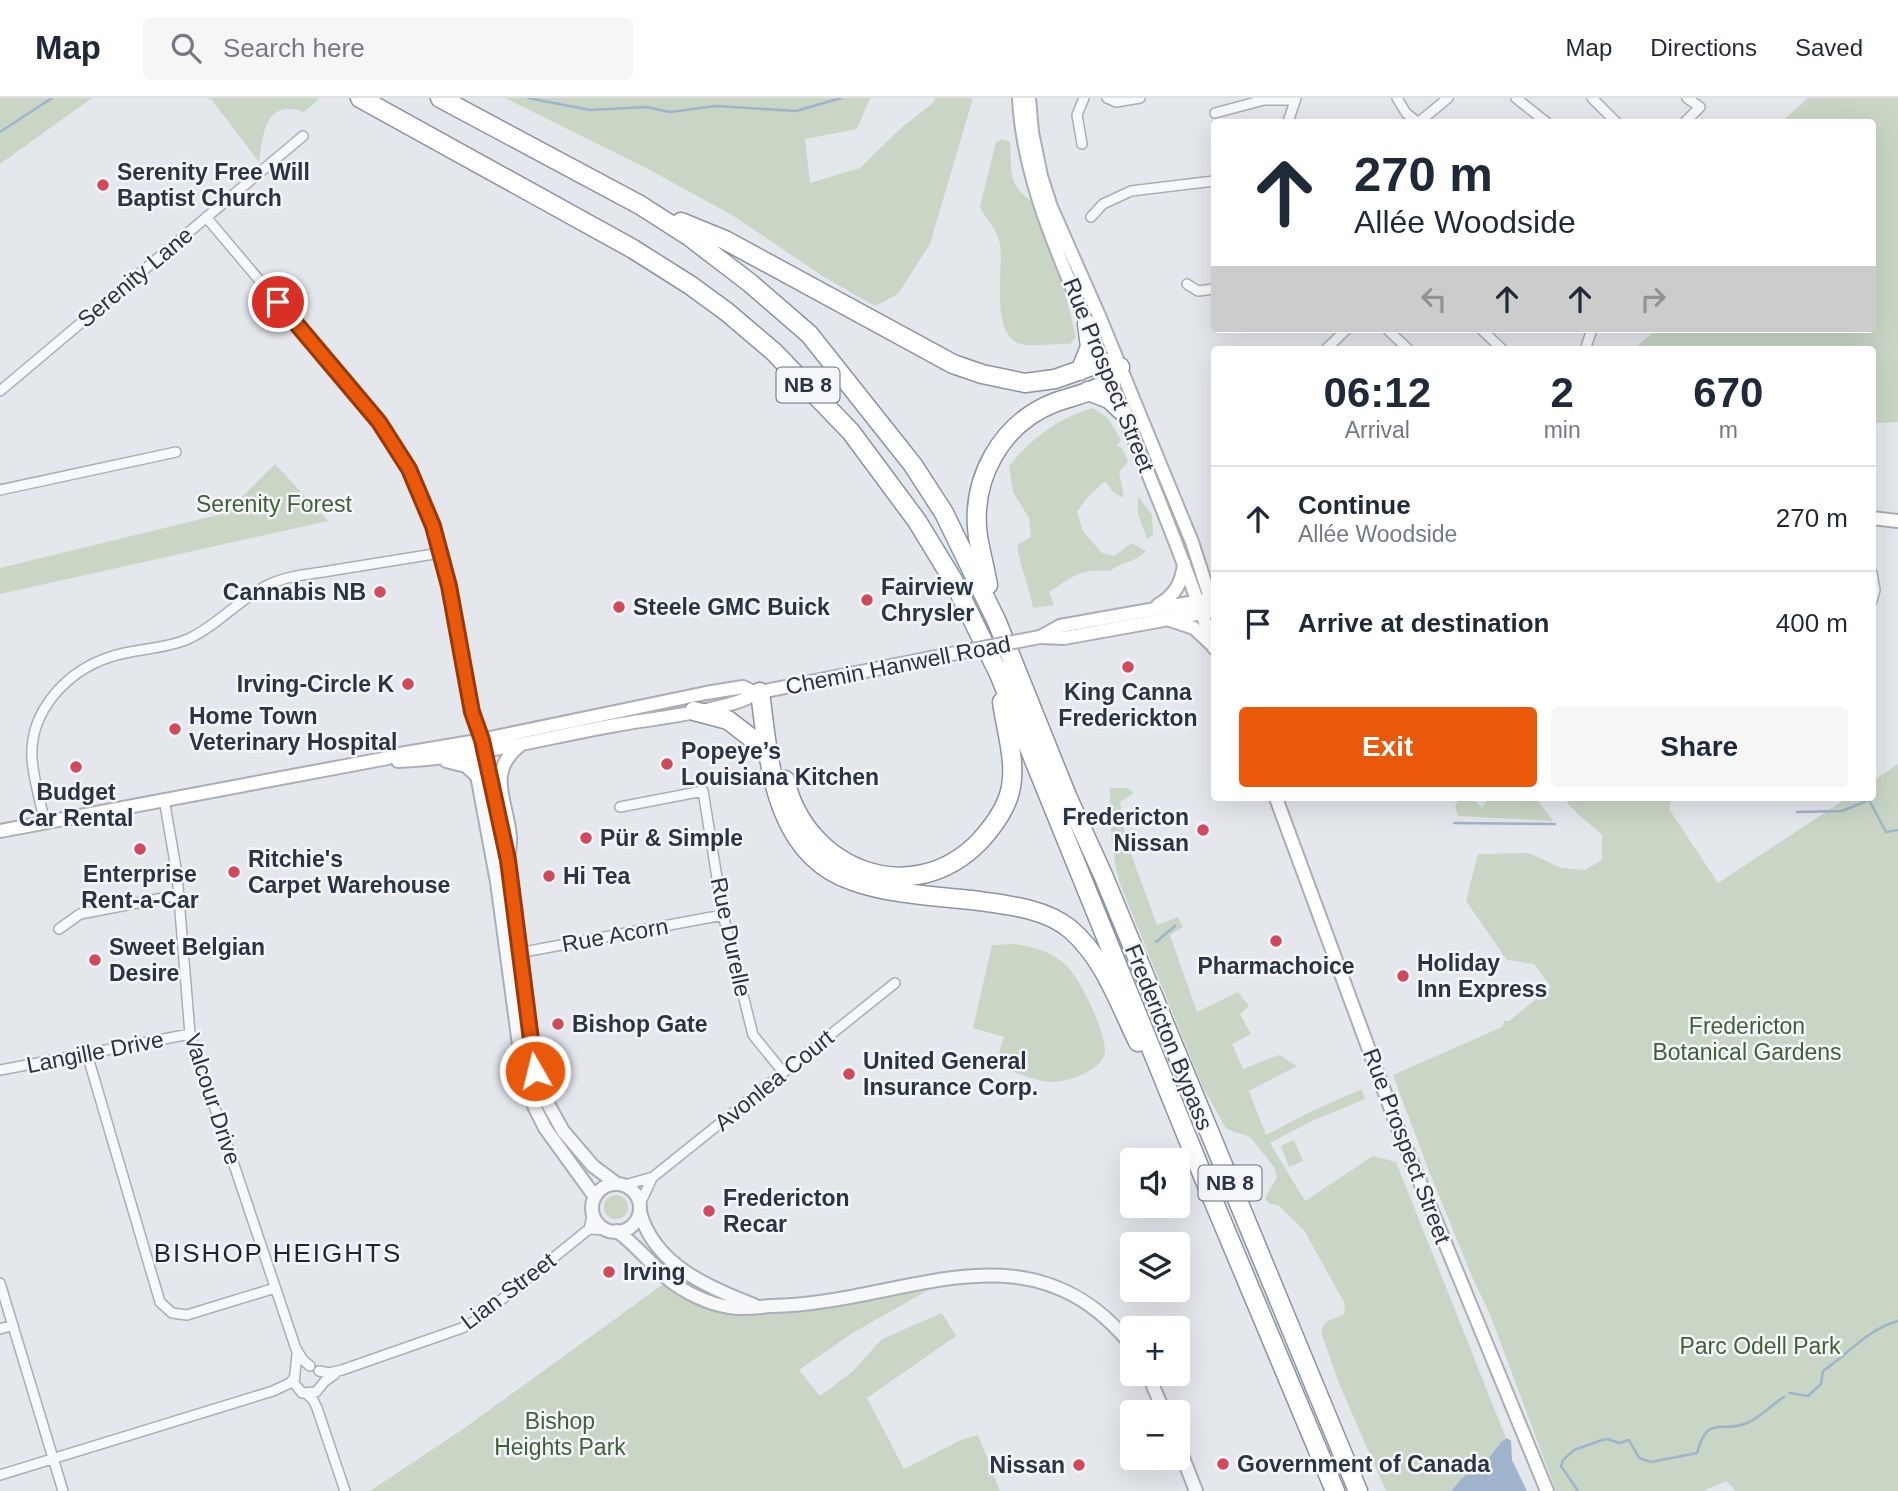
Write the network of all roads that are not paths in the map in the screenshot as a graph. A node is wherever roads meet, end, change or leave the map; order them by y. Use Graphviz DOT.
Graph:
graph roads {
  1 [pos="360,98"];
  2 [pos="440,98"];
  3 [pos="1019,98"];
  4 [pos="1029,98"];
  5 [pos="1084,98"];
  6 [pos="1107,98"];
  7 [pos="1140,98"];
  8 [pos="1397,98"];
  9 [pos="1448,98"];
  10 [pos="1516,98"];
  11 [pos="1592,98"];
  12 [pos="1687,98"];
  13 [pos="1294,99"];
  14 [pos="1215,113"];
  15 [pos="1289,119"];
  16 [pos="1414,119"];
  17 [pos="1422,119"];
  18 [pos="1542,119"];
  19 [pos="1613,119"];
  20 [pos="1688,119"];
  21 [pos="303,136"];
  22 [pos="1082,144"];
  23 [pos="1211,181"];
  24 [pos="640,205"];
  25 [pos="206,217"];
  26 [pos="1091,217"];
  27 [pos="1186,284"];
  28 [pos="1211,289"];
  29 [pos="1087,324"];
  30 [pos="1343,333"];
  31 [pos="1391,333"];
  32 [pos="1485,333"];
  33 [pos="1329,346"];
  34 [pos="1405,346"];
  35 [pos="1498,346"];
  36 [pos="1111,370"];
  37 [pos="1080,372"];
  38 [pos="0,391"];
  39 [pos="1088,391"];
  40 [pos="1122,411"];
  41 [pos="176,452"];
  42 [pos="0,490"];
  43 [pos="1876,519"];
  44 [pos="1898,522"];
  45 [pos="440,553"];
  46 [pos="1184,563"];
  47 [pos="1201,566"];
  48 [pos="1211,577"];
  49 [pos="1209,605"];
  50 [pos="1152,608"];
  51 [pos="1167,619"];
  52 [pos="997,622"];
  53 [pos="1040,637"];
  54 [pos="1211,645"];
  55 [pos="999,674"];
  56 [pos="762,692"];
  57 [pos="694,711"];
  58 [pos="521,744"];
  59 [pos="478,747"];
  60 [pos="768,751"];
  61 [pos="388,758"];
  62 [pos="435,760"];
  63 [pos="477,776"];
  64 [pos="164,799"];
  65 [pos="1277,801"];
  66 [pos="620,807"];
  67 [pos="45,822"];
  68 [pos="0,831"];
  69 [pos="508,860"];
  70 [pos="179,895"];
  71 [pos="723,915"];
  72 [pos="59,929"];
  73 [pos="521,953"];
  74 [pos="507,955"];
  75 [pos="895,983"];
  76 [pos="190,1034"];
  77 [pos="87,1054"];
  78 [pos="0,1070"];
  79 [pos="783,1072"];
  80 [pos="653,1177"];
  81 [pos="1205,1181"];
  82 [pos="621,1185"];
  83 [pos="595,1197"];
  84 [pos="640,1208"];
  85 [pos="593,1213"];
  86 [pos="589,1229"];
  87 [pos="613,1231"];
  88 [pos="0,1283"];
  89 [pos="275,1288"];
  90 [pos="757,1307"];
  91 [pos="13,1325"];
  92 [pos="0,1329"];
  93 [pos="1120,1331"];
  94 [pos="296,1349"];
  95 [pos="314,1369"];
  96 [pos="342,1370"];
  97 [pos="295,1376"];
  98 [pos="321,1387"];
  99 [pos="274,1391"];
  100 [pos="304,1394"];
  101 [pos="317,1408"];
  102 [pos="54,1459"];
  103 [pos="1188,1470"];
  104 [pos="0,1475"];
  105 [pos="63,1491"];
  106 [pos="345,1491"];
  107 [pos="1196,1491"];
  108 [pos="1335,1491"];
  109 [pos="1358,1491"];
  110 [pos="1547,1491"];
  1 -- 55 [label="highway, NB 8"];
  2 -- 24 [label="highway, NB 8"];
  3 -- 29 [label="main road, Rue Prospect Street"];
  4 -- 36 [label="main road, Rue Prospect Street"];
  5 -- 22 [label="street"];
  6 -- 7 [label="street"];
  8 -- 16 [label="street"];
  9 -- 17 [label="street"];
  10 -- 18 [label="street"];
  11 -- 19 [label="street"];
  12 -- 20 [label="street"];
  13 -- 14 [label="street"];
  13 -- 15 [label="street"];
  21 -- 25 [label="street, Serenity Lane"];
  23 -- 26 [label="street"];
  24 -- 37 [label="highway"];
  24 -- 52 [label="highway, NB 8"];
  25 -- 38 [label="street, Serenity Lane"];
  25 -- 45 [label="street"];
  27 -- 28 [label="street"];
  29 -- 36 [label="main road, Rue Prospect Street"];
  29 -- 37 [label="highway"];
  30 -- 33 [label="street"];
  31 -- 34 [label="street"];
  32 -- 35 [label="street"];
  36 -- 37 [label="highway"];
  36 -- 39 [label="highway"];
  36 -- 40 [label="main road, Rue Prospect Street"];
  36 -- 47 [label="main road, Rue Prospect Street"];
  39 -- 40 [label="highway"];
  39 -- 52 [label="highway"];
  40 -- 46 [label="main road, Rue Prospect Street"];
  41 -- 42 [label="street"];
  43 -- 44 [label="main road"];
  45 -- 59 [label="street"];
  45 -- 67 [label="street"];
  46 -- 49 [label="main road, Rue Prospect Street"];
  46 -- 50 [label="main road"];
  47 -- 48 [label="main road"];
  47 -- 49 [label="main road, Rue Prospect Street"];
  49 -- 50 [label="main road, Chemin Hanwell Road"];
  49 -- 51 [label="main road, Chemin Hanwell Road"];
  50 -- 53 [label="main road, Chemin Hanwell Road"];
  51 -- 53 [label="main road, Chemin Hanwell Road"];
  51 -- 54 [label="main road"];
  52 -- 109 [label="highway, Fredericton Bypass / NB 8"];
  53 -- 56 [label="main road, Chemin Hanwell Road, bridge"];
  55 -- 56 [label="highway"];
  55 -- 81 [label="highway, Fredericton Bypass / NB 8"];
  56 -- 57 [label="main road, Chemin Hanwell Road"];
  56 -- 59 [label="main road, Chemin Hanwell Road"];
  56 -- 60 [label="highway"];
  57 -- 58 [label="main road, Chemin Hanwell Road"];
  57 -- 60 [label="highway"];
  58 -- 59 [label="main road, Chemin Hanwell Road"];
  58 -- 69 [label="main road"];
  59 -- 61 [label="main road, Chemin Hanwell Road"];
  59 -- 62 [label="main road, Chemin Hanwell Road"];
  59 -- 63 [label="street"];
  59 -- 69 [label="street"];
  60 -- 81 [label="highway"];
  61 -- 62 [label="main road, Chemin Hanwell Road"];
  61 -- 64 [label="main road, Chemin Hanwell Road"];
  62 -- 63 [label="main road"];
  63 -- 74 [label="street"];
  64 -- 67 [label="main road, Chemin Hanwell Road"];
  64 -- 70 [label="street, Valcour Drive"];
  65 -- 110 [label="main road, Rue Prospect Street"];
  66 -- 71 [label="street, Rue Durelle"];
  67 -- 68 [label="main road"];
  69 -- 73 [label="street"];
  70 -- 72 [label="street"];
  70 -- 76 [label="street, Valcour Drive"];
  71 -- 73 [label="street, Rue Acorn"];
  71 -- 79 [label="street, Rue Durelle"];
  73 -- 74 [label="street, Rue Acorn"];
  73 -- 82 [label="street"];
  74 -- 83 [label="street"];
  75 -- 79 [label="street, Avonlea Court"];
  76 -- 77 [label="street, Langille Drive"];
  76 -- 89 [label="street, Valcour Drive"];
  77 -- 78 [label="street, Langille Drive"];
  77 -- 89 [label="street"];
  79 -- 80 [label="street, Avonlea Court"];
  80 -- 82 [label="street, Avonlea Court"];
  80 -- 84 [label="street, Avonlea Court"];
  81 -- 108 [label="highway, Fredericton Bypass / NB 8"];
  82 -- 83 [label="street"];
  82 -- 84 [label="street"];
  83 -- 85 [label="street"];
  84 -- 87 [label="street"];
  84 -- 90 [label="street"];
  85 -- 86 [label="street"];
  85 -- 87 [label="street"];
  86 -- 87 [label="street"];
  86 -- 96 [label="street, Lian Street"];
  87 -- 90 [label="street"];
  88 -- 91 [label="street"];
  89 -- 94 [label="street, Valcour Drive"];
  90 -- 93 [label="street"];
  91 -- 92 [label="street"];
  91 -- 102 [label="street"];
  94 -- 95 [label="street, Valcour Drive"];
  94 -- 97 [label="street, Valcour Drive"];
  95 -- 96 [label="street, Lian Street"];
  95 -- 97 [label="street"];
  95 -- 98 [label="street, Valcour Drive"];
  96 -- 98 [label="street, Lian Street"];
  97 -- 99 [label="street"];
  97 -- 100 [label="street, Valcour Drive"];
  98 -- 100 [label="street"];
  98 -- 101 [label="street, Valcour Drive"];
  99 -- 100 [label="street"];
  99 -- 102 [label="street"];
  100 -- 101 [label="street, Valcour Drive"];
  101 -- 106 [label="street, Valcour Drive"];
  102 -- 104 [label="street"];
  102 -- 105 [label="street"];
  103 -- 107 [label="street"];
}
